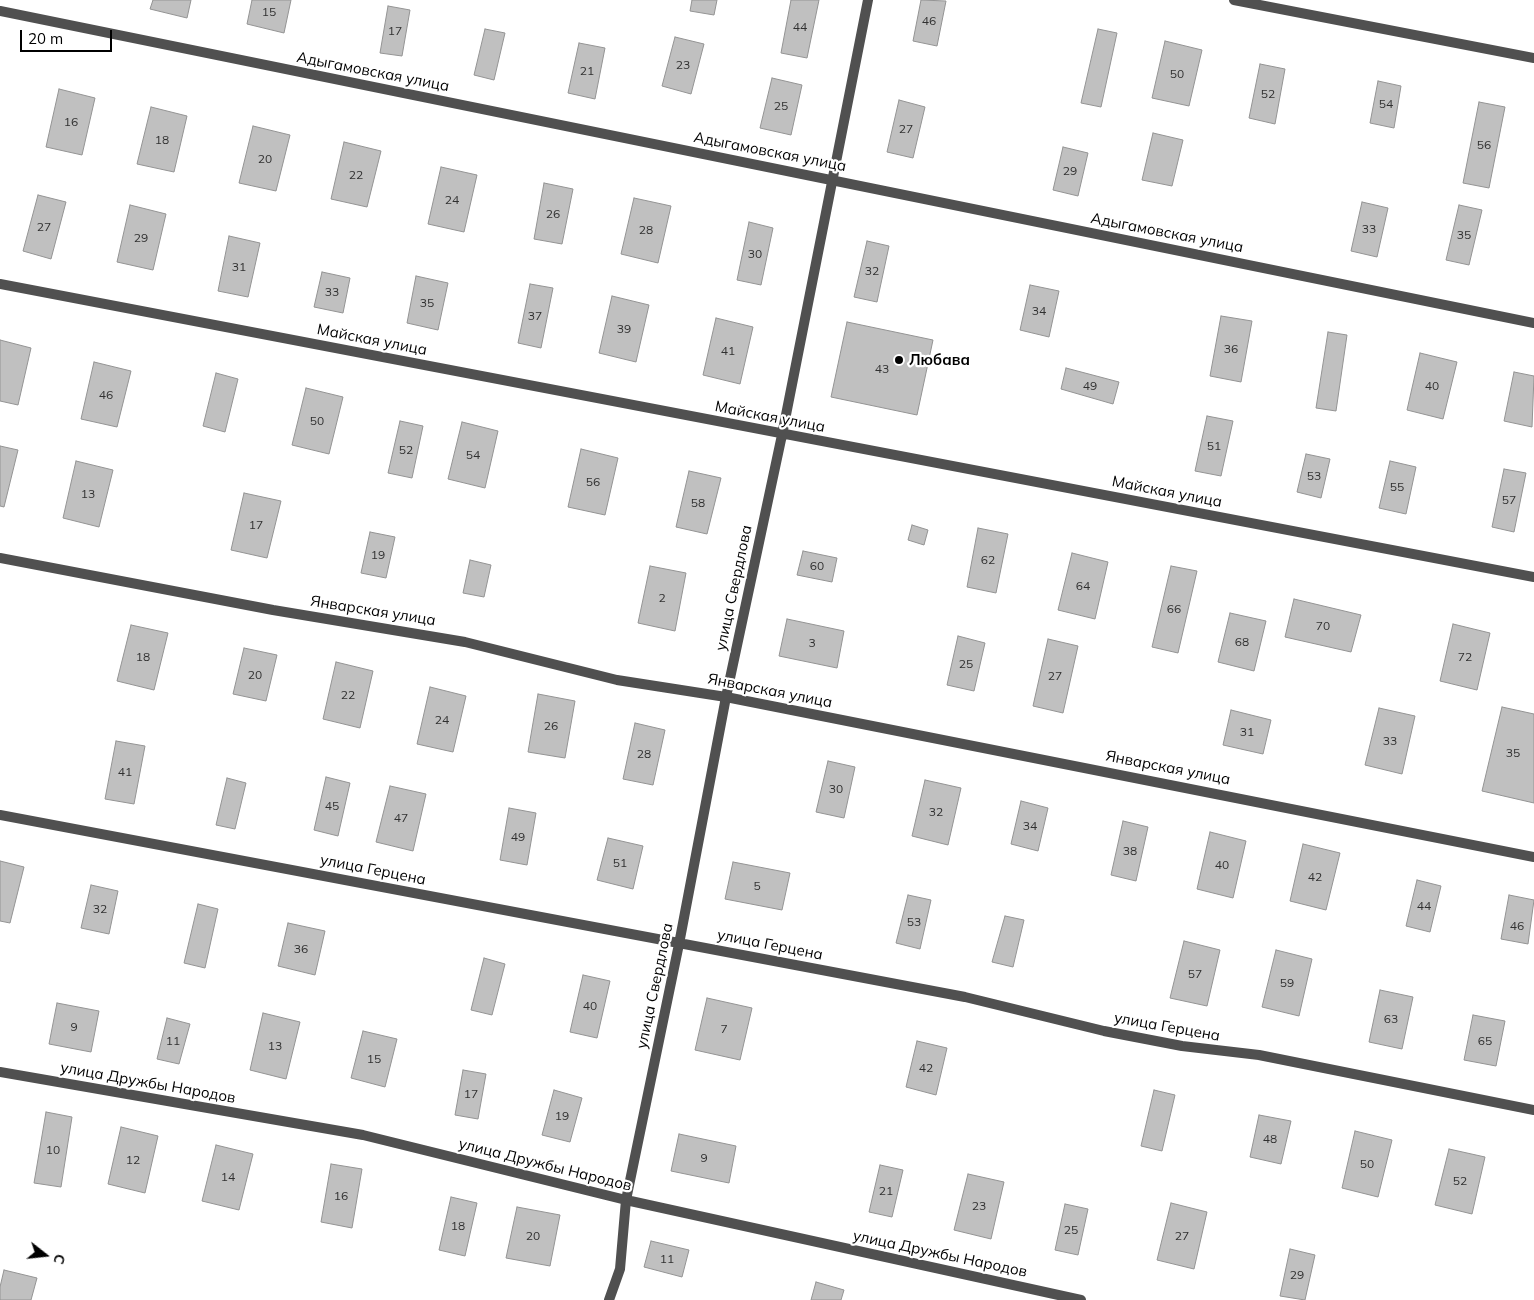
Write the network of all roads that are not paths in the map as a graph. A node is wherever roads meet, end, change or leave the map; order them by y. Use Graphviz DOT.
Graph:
graph roads {
  1 [pos="868,0"];
  2 [pos="1234,0"];
  3 [pos="0,11"];
  4 [pos="1534,58"];
  5 [pos="831,180"];
  6 [pos="0,284"];
  7 [pos="1534,322"];
  8 [pos="782,435"];
  9 [pos="0,558"];
  10 [pos="1534,577"];
  11 [pos="726,697"];
  12 [pos="0,815"];
  13 [pos="1534,857"];
  14 [pos="679,944"];
  15 [pos="0,1072"];
  16 [pos="1534,1110"];
  17 [pos="626,1200"];
  18 [pos="609,1300"];
  19 [pos="1081,1300"];
  1 -- 5 [label="street, улица Свердлова"];
  2 -- 4 [label="street"];
  3 -- 5 [label="street, Адыгамовская улица"];
  5 -- 7 [label="street, Адыгамовская улица"];
  5 -- 8 [label="street, улица Свердлова"];
  6 -- 8 [label="street, Майская улица"];
  8 -- 10 [label="street, Майская улица"];
  8 -- 11 [label="street, улица Свердлова"];
  9 -- 11 [label="street, Январская улица"];
  11 -- 13 [label="street, Январская улица"];
  11 -- 14 [label="street, улица Свердлова"];
  12 -- 14 [label="street, улица Герцена"];
  14 -- 16 [label="street, улица Герцена"];
  14 -- 17 [label="street, улица Свердлова"];
  15 -- 17 [label="street, улица Дружбы Народов"];
  17 -- 18 [label="street, улица Свердлова"];
  17 -- 19 [label="street, улица Дружбы Народов"];
}
